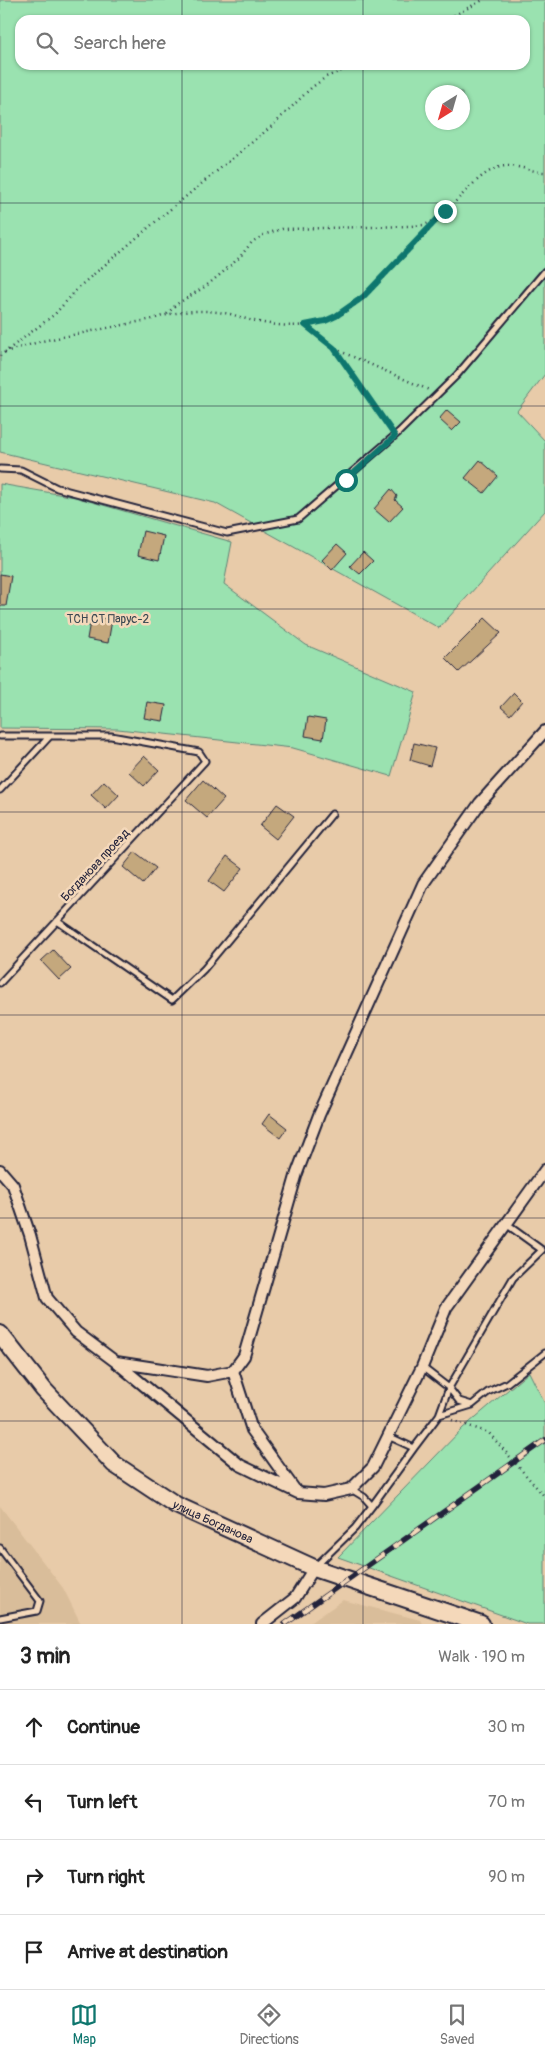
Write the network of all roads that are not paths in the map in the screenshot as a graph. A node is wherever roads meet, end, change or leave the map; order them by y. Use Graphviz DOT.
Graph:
graph roads {
  1 [pos="545,271"];
  2 [pos="0,469"];
  3 [pos="545,731"];
  4 [pos="0,736"];
  5 [pos="50,736"];
  6 [pos="0,790"];
  7 [pos="332,814"];
  8 [pos="57,921"];
  9 [pos="0,983"];
  10 [pos="0,1170"];
  11 [pos="545,1170"];
  12 [pos="506,1224"];
  13 [pos="544,1248"];
  14 [pos="0,1334"];
  15 [pos="545,1353"];
  16 [pos="116,1362"];
  17 [pos="422,1367"];
  18 [pos="232,1371"];
  19 [pos="448,1388"];
  20 [pos="472,1405"];
  21 [pos="439,1416"];
  22 [pos="387,1436"];
  23 [pos="414,1448"];
  24 [pos="351,1489"];
  25 [pos="298,1493"];
  26 [pos="372,1506"];
  27 [pos="0,1548"];
  28 [pos="314,1568"];
  29 [pos="0,1618"];
  30 [pos="262,1624"];
  31 [pos="481,1624"];
  1 -- 2 [label="lane"];
  3 -- 18 [label="street"];
  4 -- 5 [label="lane"];
  5 -- 6 [label="lane"];
  5 -- 8 [label="lane, Богданова проезд"];
  7 -- 8 [label="lane"];
  8 -- 9 [label="lane, Богданова проезд"];
  10 -- 16 [label="street"];
  11 -- 12 [label="street"];
  12 -- 13 [label="lane"];
  12 -- 17 [label="street"];
  13 -- 19 [label="lane"];
  14 -- 28 [label="main road, улица Богданова"];
  15 -- 20 [label="lane"];
  16 -- 18 [label="street"];
  16 -- 25 [label="street"];
  17 -- 19 [label="lane"];
  17 -- 22 [label="street"];
  18 -- 25 [label="street"];
  19 -- 20 [label="lane"];
  19 -- 21 [label="lane"];
  20 -- 21 [label="lane"];
  21 -- 23 [label="lane"];
  22 -- 23 [label="lane"];
  22 -- 24 [label="street"];
  23 -- 26 [label="lane"];
  24 -- 25 [label="street"];
  24 -- 26 [label="lane"];
  26 -- 28 [label="lane"];
  27 -- 29 [label="lane"];
  28 -- 30 [label="street"];
  28 -- 31 [label="main road, улица Богданова"];
}
